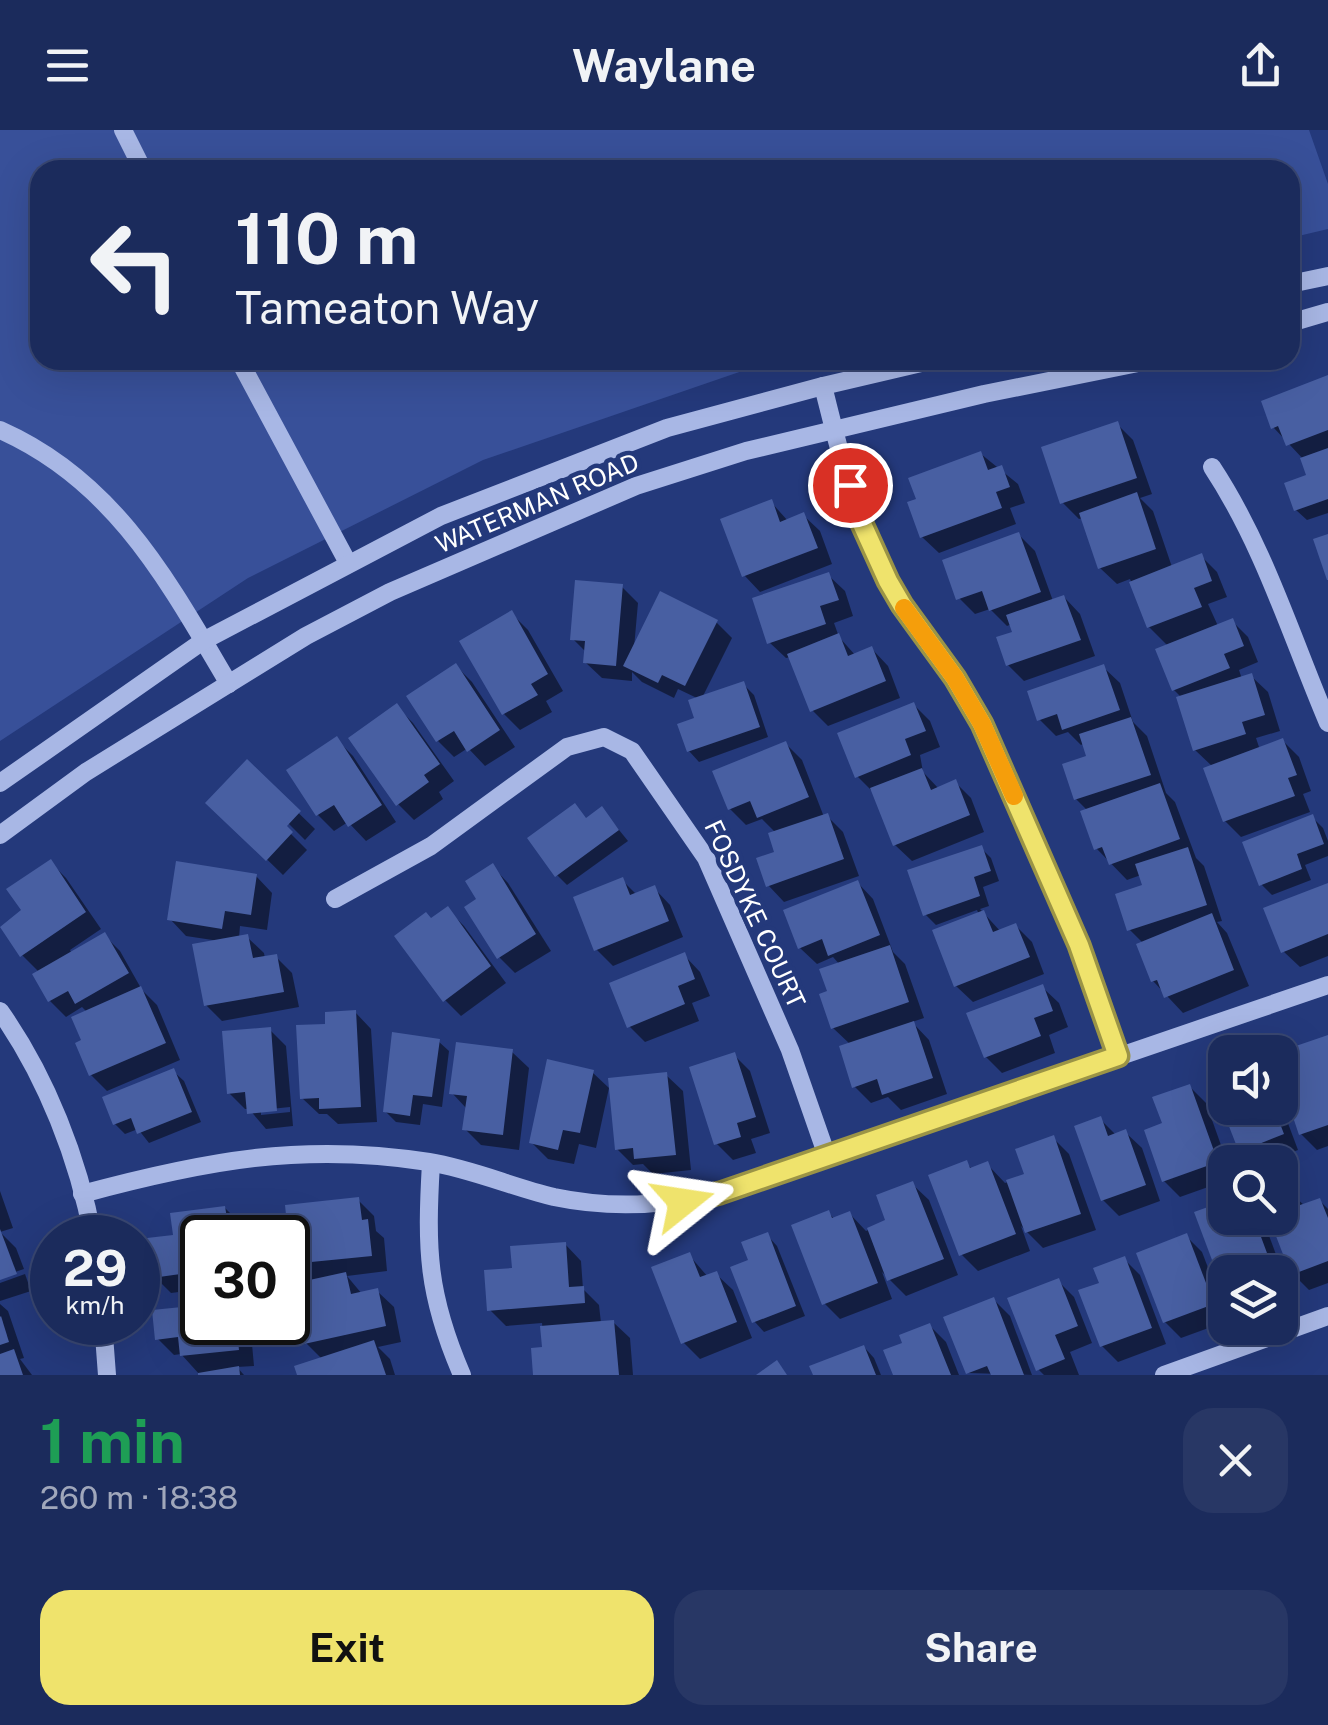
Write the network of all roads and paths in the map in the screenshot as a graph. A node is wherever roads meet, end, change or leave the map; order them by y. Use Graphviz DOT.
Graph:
graph roads {
  1 [pos="123,130"];
  2 [pos="138,160"];
  3 [pos="1328,276"];
  4 [pos="1300,282"];
  5 [pos="1328,312"];
  6 [pos="1300,319"];
  7 [pos="244,370"];
  8 [pos="891,370"];
  9 [pos="1103,370"];
  10 [pos="823,386"];
  11 [pos="0,430"];
  12 [pos="834,430"];
  13 [pos="1212,466"];
  14 [pos="348,562"];
  15 [pos="204,640"];
  16 [pos="229,684"];
  17 [pos="1328,723"];
  18 [pos="0,784"];
  19 [pos="0,836"];
  20 [pos="335,899"];
  21 [pos="1328,985"];
  22 [pos="0,1011"];
  23 [pos="1118,1056"];
  24 [pos="827,1156"];
  25 [pos="431,1163"];
  26 [pos="82,1194"];
  27 [pos="87,1215"];
  28 [pos="1328,1316"];
  29 [pos="105,1345"];
  30 [pos="107,1375"];
  31 [pos="462,1375"];
  32 [pos="1164,1375"];
  1 -- 2 [label="street"];
  3 -- 4 [label="street"];
  5 -- 6 [label="street"];
  7 -- 14 [label="street"];
  8 -- 10 [label="street, WATERMAN ROAD"];
  9 -- 12 [label="street, WATERMAN ROAD"];
  10 -- 12 [label="street"];
  10 -- 14 [label="street, WATERMAN ROAD"];
  11 -- 15 [label="street"];
  12 -- 16 [label="street, WATERMAN ROAD"];
  12 -- 23 [label="street"];
  13 -- 17 [label="street"];
  14 -- 15 [label="street, WATERMAN ROAD"];
  15 -- 16 [label="street"];
  15 -- 18 [label="street, WATERMAN ROAD"];
  16 -- 19 [label="street, WATERMAN ROAD"];
  20 -- 24 [label="street, FOSDYKE COURT"];
  21 -- 23 [label="street"];
  22 -- 26 [label="street"];
  23 -- 24 [label="street"];
  24 -- 25 [label="street"];
  25 -- 26 [label="street"];
  25 -- 31 [label="street"];
  26 -- 27 [label="street"];
  28 -- 32 [label="street"];
  29 -- 30 [label="street"];
}
